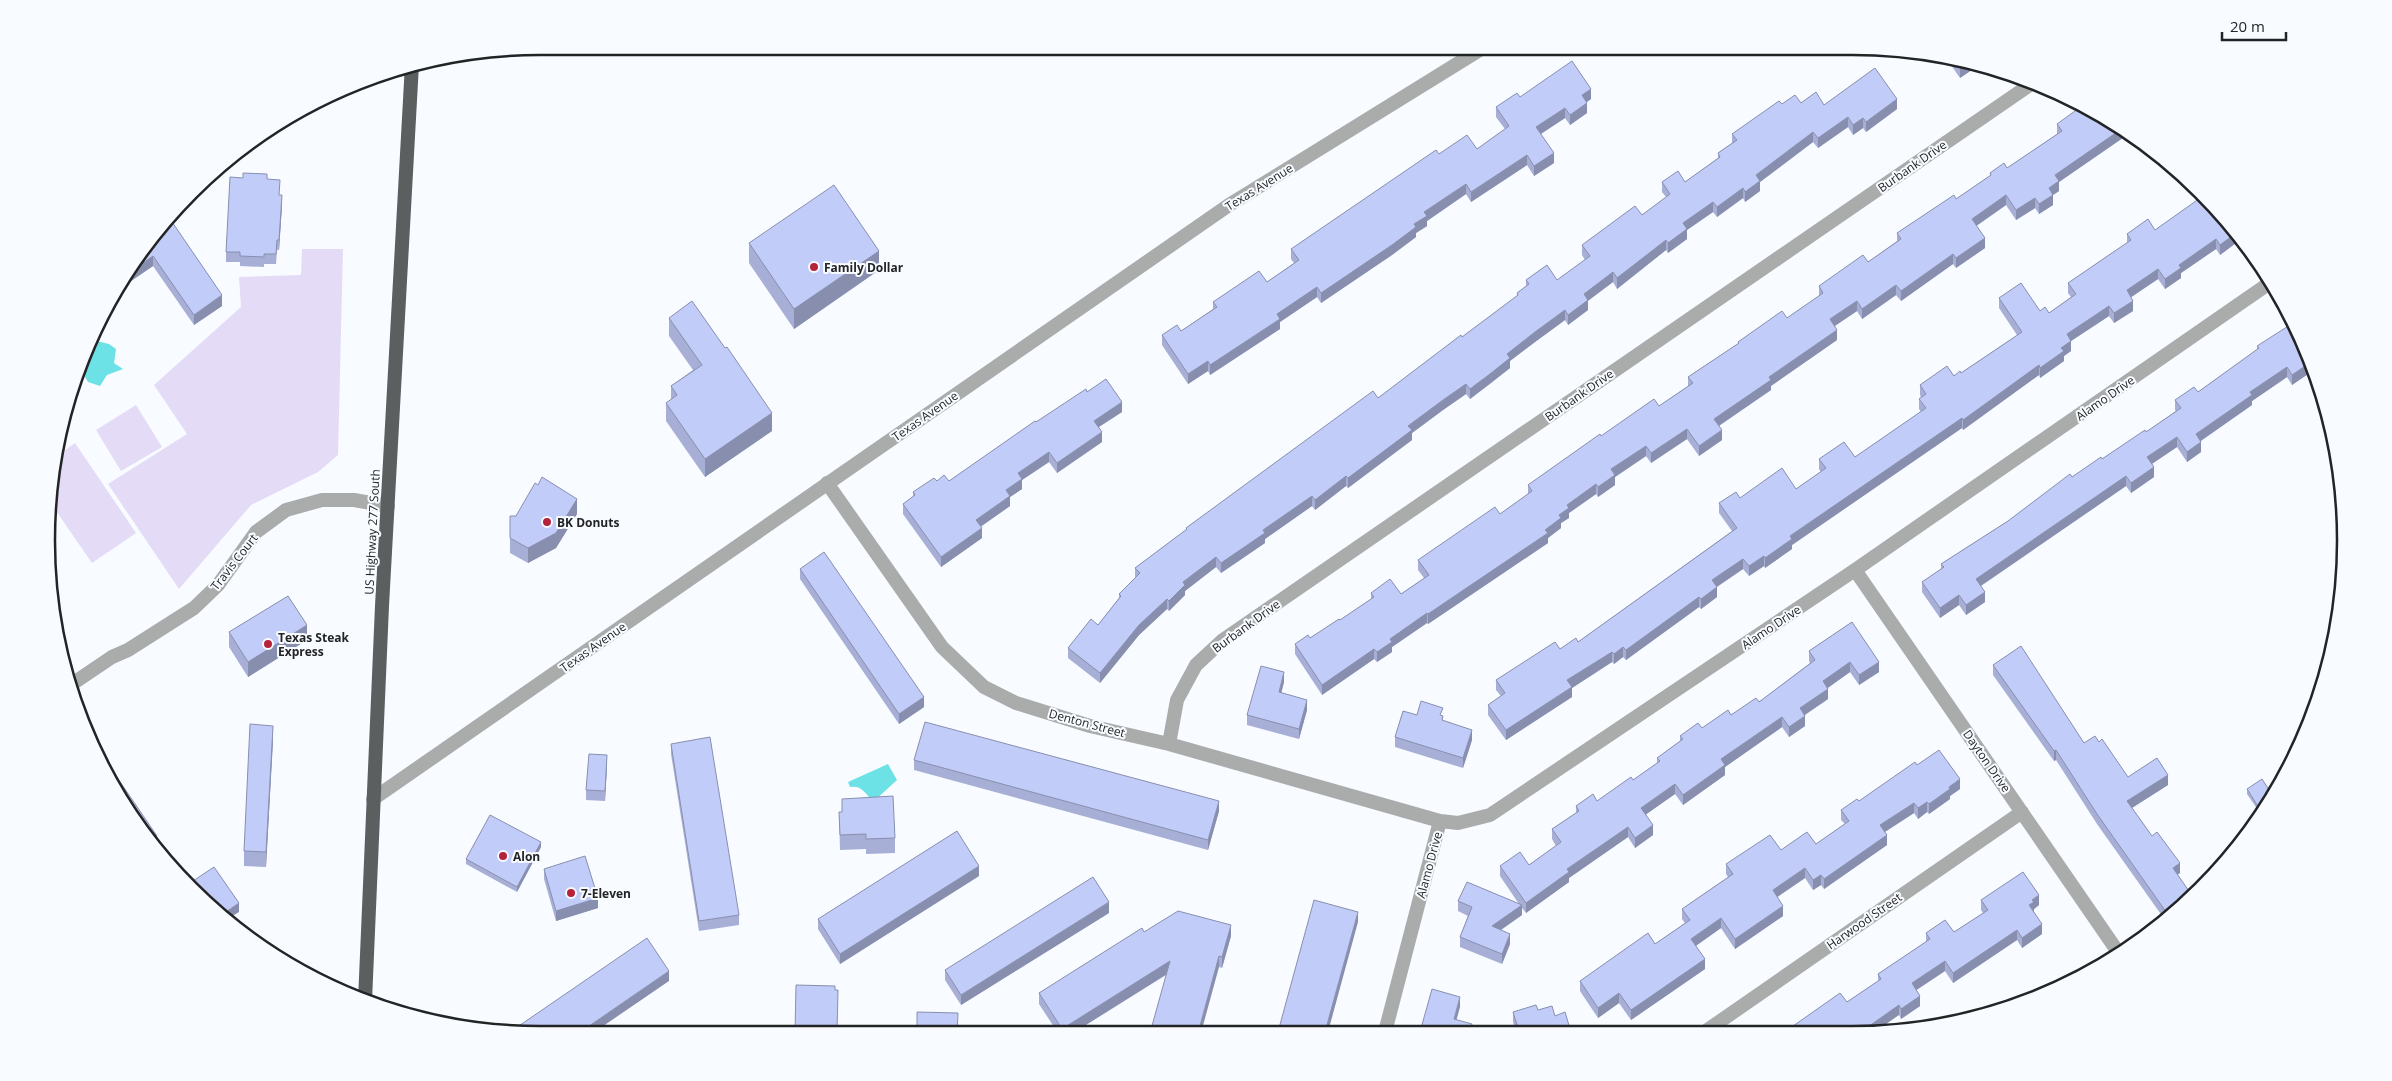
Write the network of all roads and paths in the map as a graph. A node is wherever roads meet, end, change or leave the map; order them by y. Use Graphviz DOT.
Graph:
graph roads {
  1 [pos="1471,55"];
  2 [pos="412,73"];
  3 [pos="2026,88"];
  4 [pos="2265,286"];
  5 [pos="827,484"];
  6 [pos="388,506"];
  7 [pos="1855,570"];
  8 [pos="77,682"];
  9 [pos="1169,744"];
  10 [pos="373,799"];
  11 [pos="2022,812"];
  12 [pos="1440,821"];
  13 [pos="2115,948"];
  14 [pos="365,993"];
  15 [pos="1387,1026"];
  16 [pos="1713,1026"];
  1 -- 5 [label="street, Texas Avenue"];
  2 -- 6 [label="highway, US Highway 277 South"];
  3 -- 9 [label="street, Burbank Drive"];
  4 -- 7 [label="street, Alamo Drive"];
  5 -- 9 [label="street, Denton Street"];
  5 -- 10 [label="street, Texas Avenue"];
  6 -- 8 [label="street, Travis Court"];
  6 -- 10 [label="highway, US Highway 277 South"];
  7 -- 11 [label="street, Dayton Drive"];
  7 -- 12 [label="street, Alamo Drive"];
  9 -- 12 [label="street, Denton Street"];
  10 -- 14 [label="highway, US Highway 277 South"];
  11 -- 13 [label="street, Dayton Drive"];
  11 -- 16 [label="street, Harwood Street"];
  12 -- 15 [label="street, Alamo Drive"];
}
